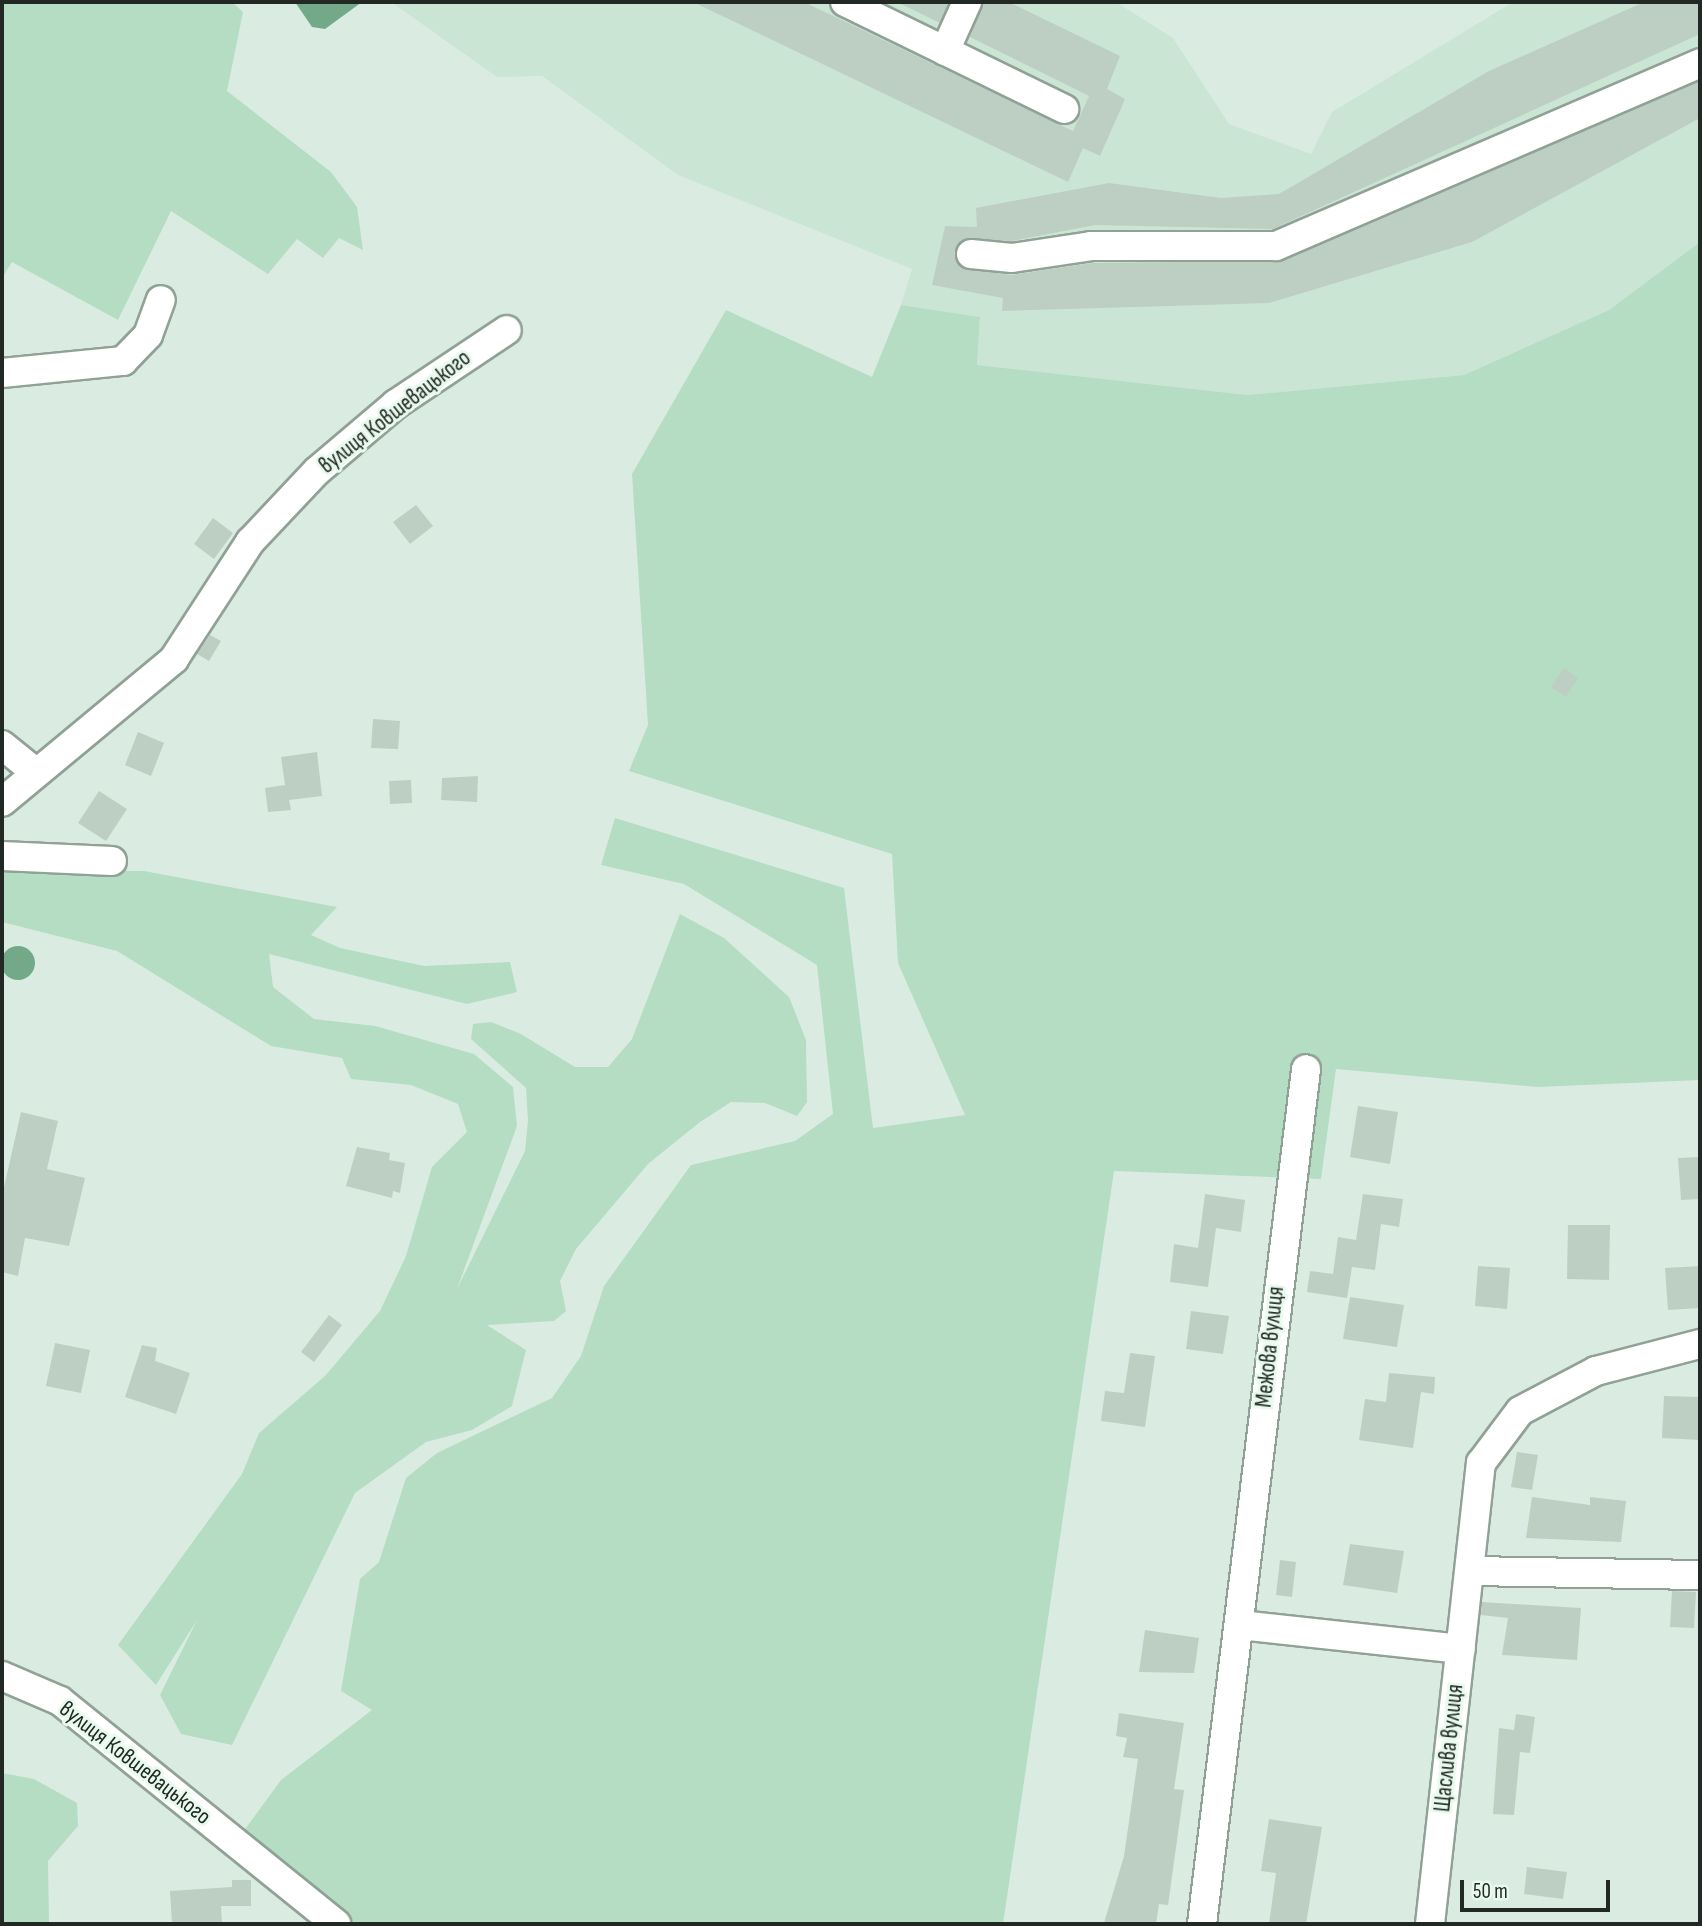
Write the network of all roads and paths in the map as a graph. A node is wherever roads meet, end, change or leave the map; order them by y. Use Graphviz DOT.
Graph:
graph roads {
  1 [pos="845,2"];
  2 [pos="968,2"];
  3 [pos="945,51"];
  4 [pos="1700,63"];
  5 [pos="1065,109"];
  6 [pos="971,254"];
  7 [pos="161,300"];
  8 [pos="507,330"];
  9 [pos="2,373"];
  10 [pos="2,745"];
  11 [pos="34,771"];
  12 [pos="2,802"];
  13 [pos="2,856"];
  14 [pos="112,861"];
  15 [pos="1306,1069"];
  16 [pos="1700,1344"];
  17 [pos="1470,1571"];
  18 [pos="1700,1575"];
  19 [pos="1240,1625"];
  20 [pos="1461,1649"];
  21 [pos="2,1676"];
  22 [pos="336,1924"];
  23 [pos="1202,1924"];
  24 [pos="1430,1924"];
  1 -- 3 [label="street"];
  2 -- 3 [label="street"];
  3 -- 5 [label="street"];
  4 -- 6 [label="street"];
  7 -- 9 [label="street"];
  8 -- 11 [label="street, вулиця Ковшевацького"];
  10 -- 11 [label="street"];
  11 -- 12 [label="street, вулиця Ковшевацького"];
  13 -- 14 [label="street"];
  15 -- 19 [label="street, Межова вулиця"];
  16 -- 17 [label="street, Щаслива вулиця"];
  17 -- 18 [label="street"];
  17 -- 20 [label="street, Щаслива вулиця"];
  19 -- 20 [label="street"];
  19 -- 23 [label="street, Межова вулиця"];
  20 -- 24 [label="street, Щаслива вулиця"];
  21 -- 22 [label="street, вулиця Ковшевацького"];
}
